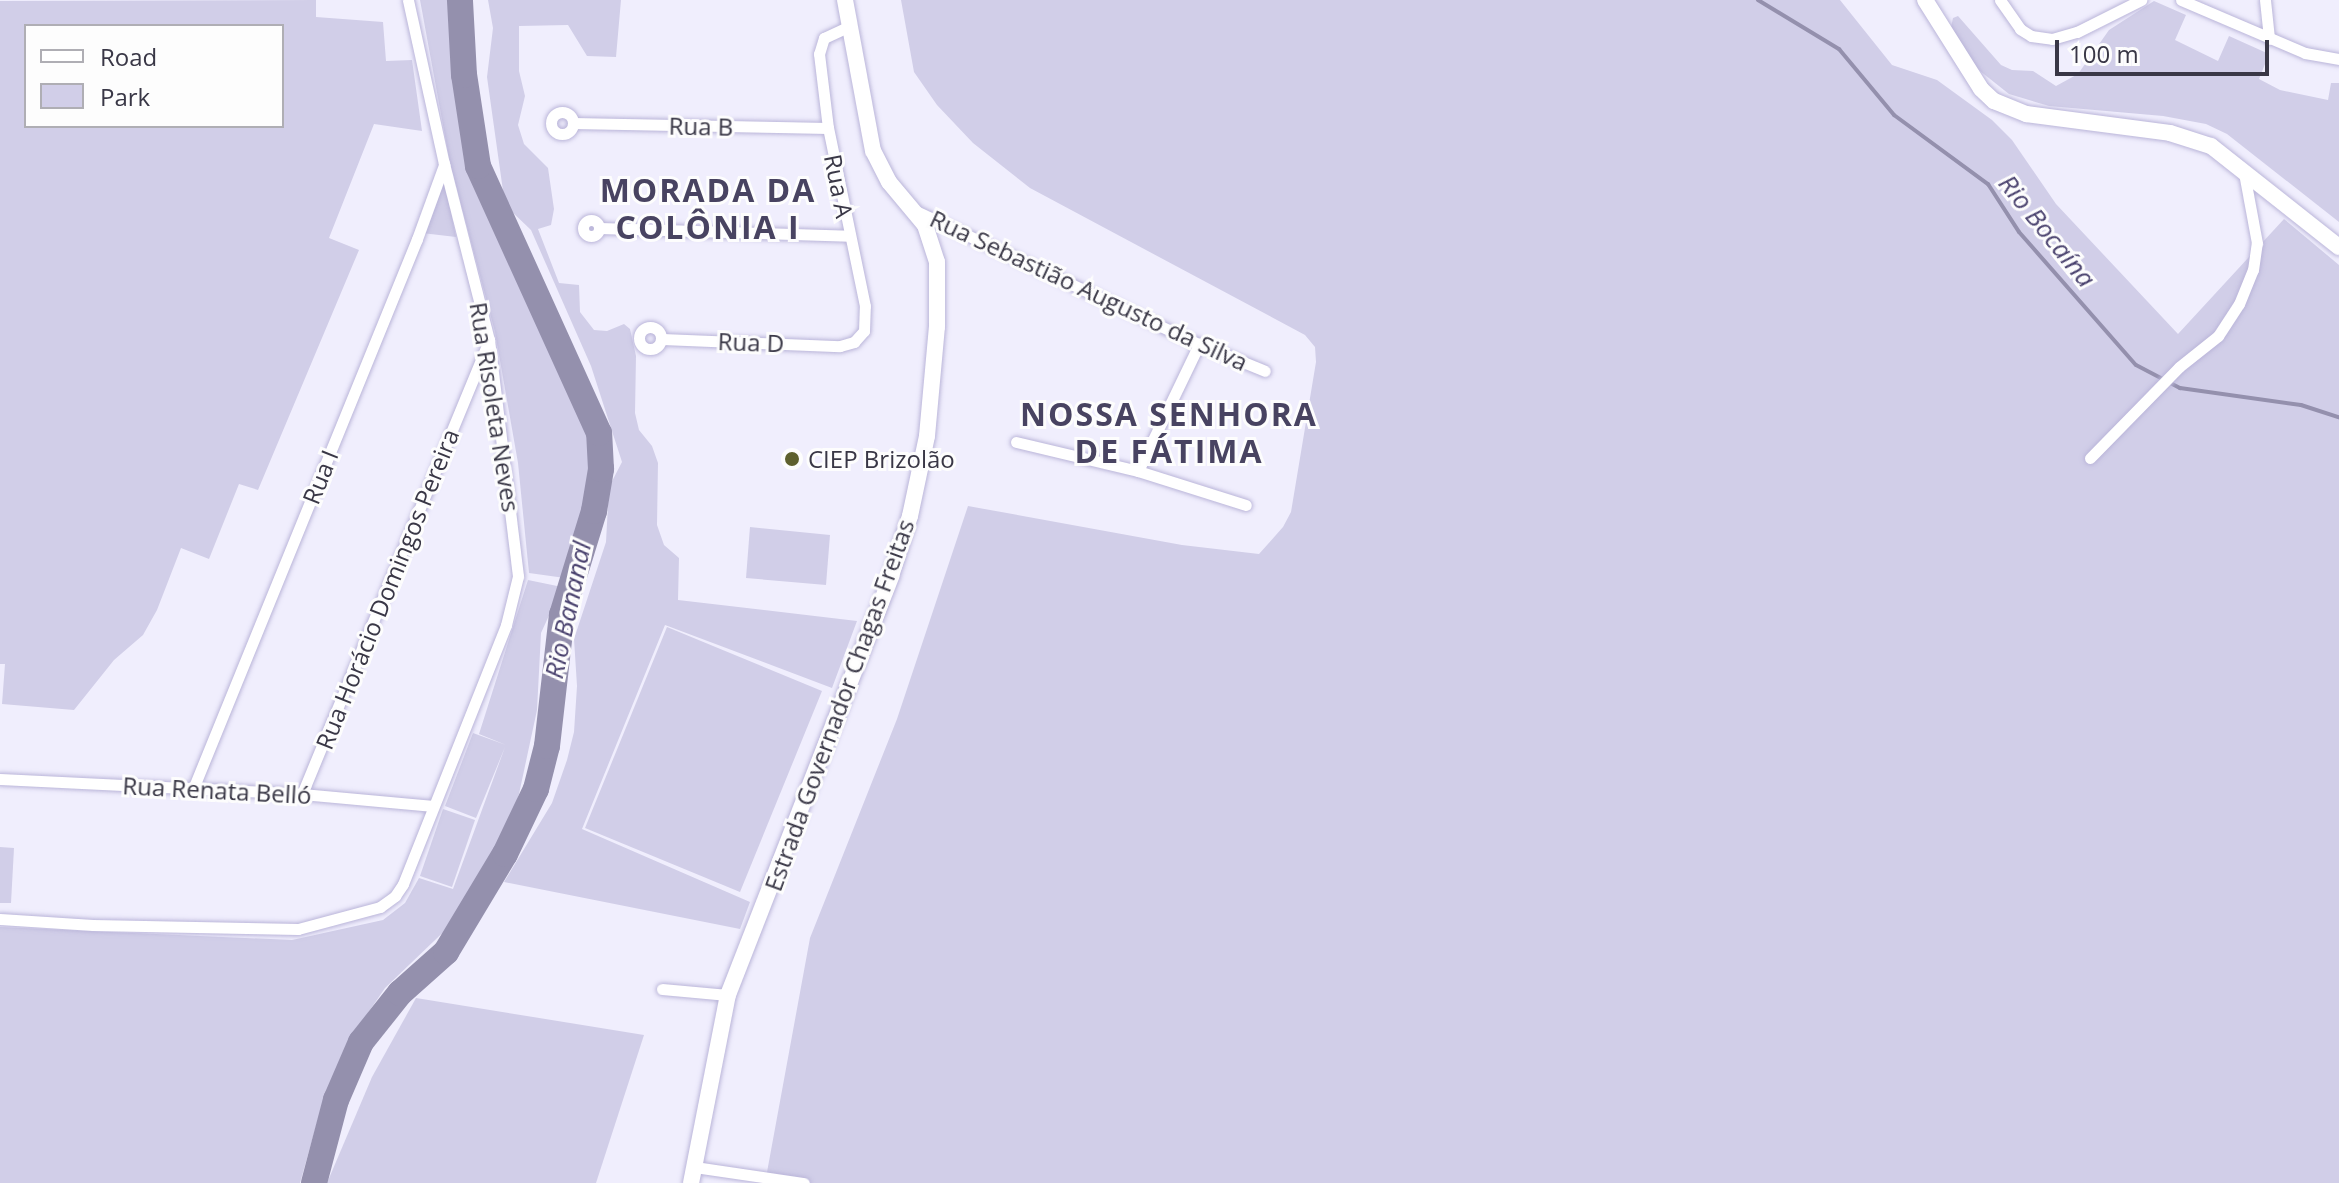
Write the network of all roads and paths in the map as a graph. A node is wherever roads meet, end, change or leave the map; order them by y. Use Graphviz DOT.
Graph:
graph roads {
  1 [pos="408,0"];
  2 [pos="845,0"];
  3 [pos="1925,0"];
  4 [pos="2000,0"];
  5 [pos="2141,0"];
  6 [pos="2181,0"];
  7 [pos="2265,0"];
  8 [pos="850,26"];
  9 [pos="2269,39"];
  10 [pos="2339,59"];
  11 [pos="573,123"];
  12 [pos="828,128"];
  13 [pos="444,164"];
  14 [pos="2243,168"];
  15 [pos="913,210"];
  16 [pos="600,228"];
  17 [pos="849,236"];
  18 [pos="2339,247"];
  19 [pos="662,339"];
  20 [pos="489,340"];
  21 [pos="1199,344"];
  22 [pos="840,346"];
  23 [pos="1265,371"];
  24 [pos="1016,442"];
  25 [pos="2090,458"];
  26 [pos="1138,471"];
  27 [pos="1246,505"];
  28 [pos="0,779"];
  29 [pos="193,789"];
  30 [pos="302,794"];
  31 [pos="433,806"];
  32 [pos="0,919"];
  33 [pos="662,989"];
  34 [pos="728,995"];
  35 [pos="693,1175"];
  36 [pos="804,1183"];
  1 -- 13 [label="street, Rua Risoleta Neves"];
  2 -- 8 [label="main road, Estrada Governador Chagas Freitas"];
  3 -- 14 [label="main road"];
  4 -- 5 [label="street"];
  6 -- 9 [label="street"];
  7 -- 9 [label="street"];
  8 -- 12 [label="street, Rua A"];
  8 -- 15 [label="main road, Estrada Governador Chagas Freitas"];
  9 -- 10 [label="street"];
  11 -- 12 [label="street, Rua B"];
  12 -- 17 [label="street, Rua A"];
  13 -- 20 [label="street, Rua Risoleta Neves"];
  13 -- 29 [label="street, Rua I"];
  14 -- 18 [label="main road"];
  14 -- 25 [label="street"];
  15 -- 21 [label="street, Rua Sebastião Augusto da Silva"];
  15 -- 34 [label="main road, Estrada Governador Chagas Freitas"];
  16 -- 17 [label="street"];
  17 -- 22 [label="street, Rua A"];
  19 -- 22 [label="street, Rua D"];
  20 -- 30 [label="street, Rua Horácio Domingos Pereira"];
  20 -- 31 [label="street, Rua Risoleta Neves"];
  21 -- 23 [label="street, Rua Sebastião Augusto da Silva"];
  21 -- 26 [label="street"];
  24 -- 26 [label="street"];
  26 -- 27 [label="street"];
  28 -- 29 [label="street, Rua Renata Belló"];
  29 -- 30 [label="street, Rua Renata Belló"];
  30 -- 31 [label="street, Rua Renata Belló"];
  31 -- 32 [label="street, Rua Risoleta Neves"];
  33 -- 34 [label="street"];
  34 -- 35 [label="main road, Estrada Governador Chagas Freitas"];
  35 -- 36 [label="street"];
}
